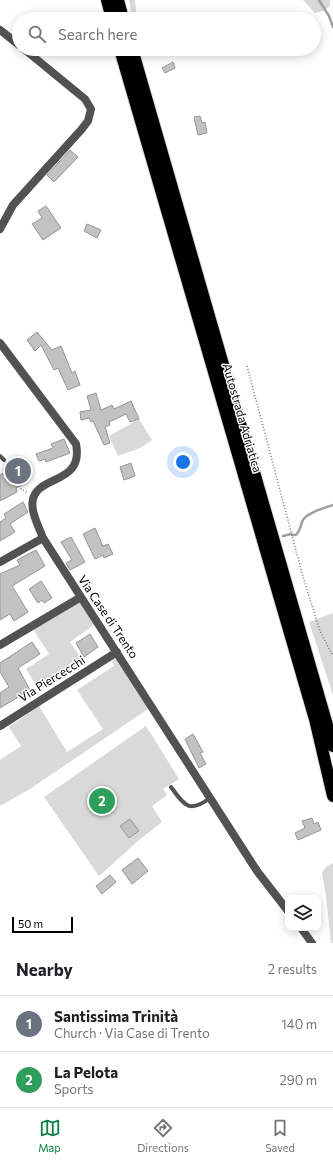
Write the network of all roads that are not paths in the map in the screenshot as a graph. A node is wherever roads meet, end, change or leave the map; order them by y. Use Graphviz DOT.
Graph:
graph roads {
  1 [pos="106,0"];
  2 [pos="118,0"];
  3 [pos="110,12"];
  4 [pos="121,12"];
  5 [pos="0,30"];
  6 [pos="12,39"];
  7 [pos="32,56"];
  8 [pos="122,56"];
  9 [pos="134,56"];
  10 [pos="0,229"];
  11 [pos="0,343"];
  12 [pos="0,456"];
  13 [pos="4,460"];
  14 [pos="43,538"];
  15 [pos="0,562"];
  16 [pos="81,597"];
  17 [pos="0,645"];
  18 [pos="117,652"];
  19 [pos="0,726"];
  20 [pos="333,746"];
  21 [pos="171,787"];
  22 [pos="333,796"];
  23 [pos="210,798"];
  24 [pos="285,907"];
  25 [pos="303,931"];
  26 [pos="312,943"];
  1 -- 3 [label="highway"];
  2 -- 4 [label="highway"];
  5 -- 6 [label="street"];
  7 -- 10 [label="street"];
  8 -- 22 [label="highway, Autostrada Adriatica"];
  9 -- 20 [label="highway, Autostrada Adriatica"];
  11 -- 14 [label="street, Via Case di Trento"];
  12 -- 13 [label="lane"];
  14 -- 15 [label="street"];
  14 -- 16 [label="street, Via Case di Trento"];
  16 -- 17 [label="street"];
  16 -- 18 [label="street, Via Case di Trento"];
  18 -- 19 [label="street, Via Piercecchi"];
  18 -- 23 [label="street, Via Case di Trento"];
  21 -- 23 [label="lane"];
  23 -- 24 [label="street, Via Case di Trento"];
  25 -- 26 [label="street"];
}
